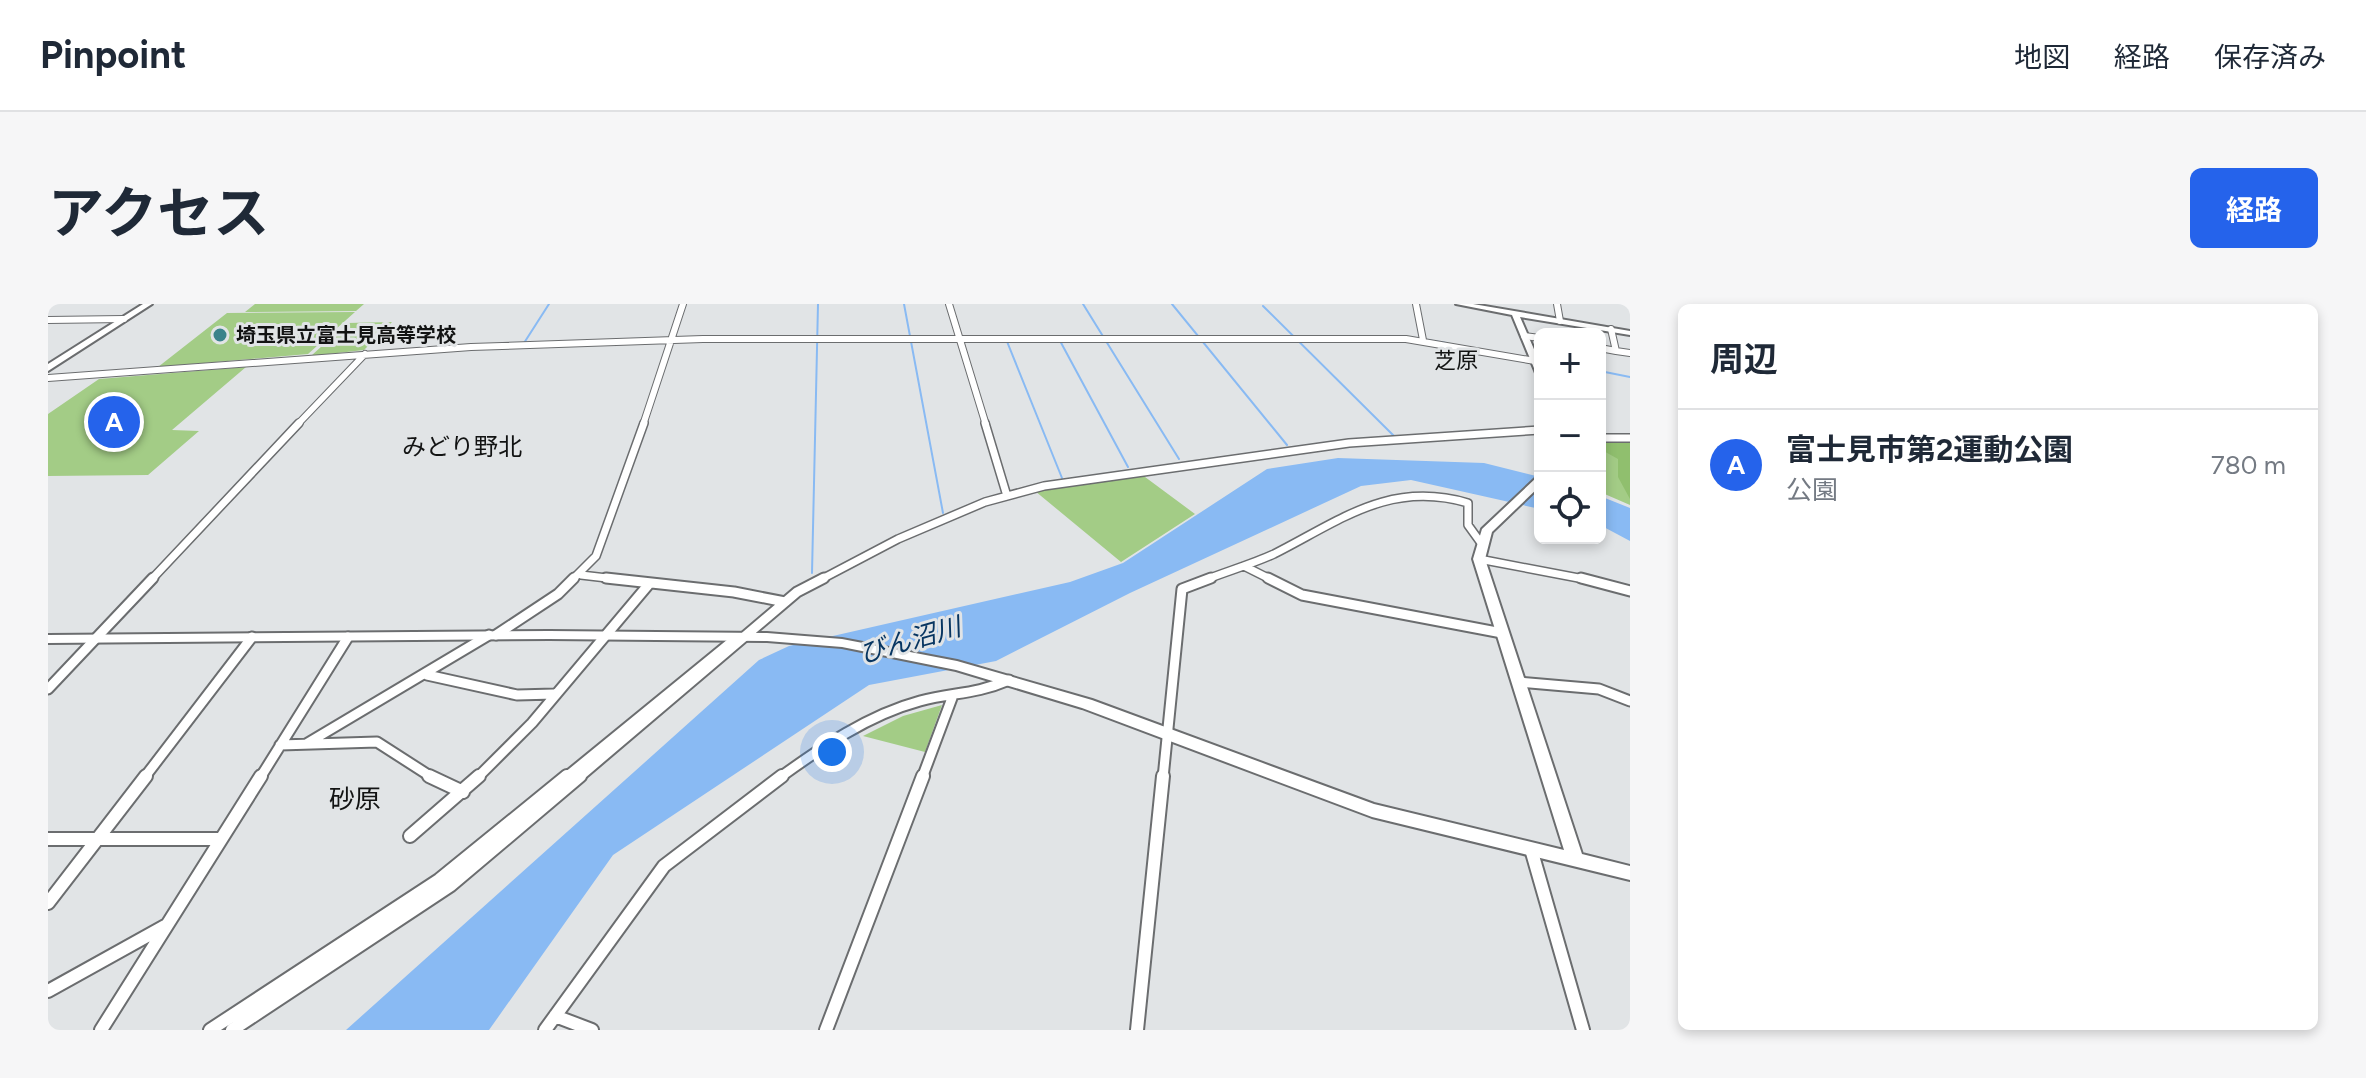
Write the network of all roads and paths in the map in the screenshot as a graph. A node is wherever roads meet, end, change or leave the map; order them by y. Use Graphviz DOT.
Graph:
graph roads {
  1 [pos="148,304"];
  2 [pos="683,304"];
  3 [pos="949,304"];
  4 [pos="1416,304"];
  5 [pos="1460,304"];
  6 [pos="1557,304"];
  7 [pos="1515,313"];
  8 [pos="124,319"];
  9 [pos="48,320"];
  10 [pos="1560,321"];
  11 [pos="1611,329"];
  12 [pos="1630,333"];
  13 [pos="1524,336"];
  14 [pos="1534,337"];
  15 [pos="670,340"];
  16 [pos="1423,340"];
  17 [pos="961,342"];
  18 [pos="1606,349"];
  19 [pos="1616,351"];
  20 [pos="1630,353"];
  21 [pos="365,354"];
  22 [pos="1534,359"];
  23 [pos="1534,361"];
  24 [pos="48,368"];
  25 [pos="48,378"];
  26 [pos="1534,430"];
  27 [pos="1606,438"];
  28 [pos="1630,438"];
  29 [pos="1534,485"];
  30 [pos="1007,496"];
  31 [pos="1481,543"];
  32 [pos="1479,559"];
  33 [pos="1244,566"];
  34 [pos="581,575"];
  35 [pos="649,584"];
  36 [pos="1630,591"];
  37 [pos="785,602"];
  38 [pos="1502,633"];
  39 [pos="492,635"];
  40 [pos="602,636"];
  41 [pos="252,637"];
  42 [pos="348,637"];
  43 [pos="741,637"];
  44 [pos="48,639"];
  45 [pos="95,639"];
  46 [pos="427,675"];
  47 [pos="1009,680"];
  48 [pos="1519,682"];
  49 [pos="48,689"];
  50 [pos="554,694"];
  51 [pos="952,698"];
  52 [pos="1630,701"];
  53 [pos="1166,733"];
  54 [pos="306,744"];
  55 [pos="280,745"];
  56 [pos="463,792"];
  57 [pos="410,836"];
  58 [pos="98,837"];
  59 [pos="48,839"];
  60 [pos="221,839"];
  61 [pos="1531,849"];
  62 [pos="1576,861"];
  63 [pos="1630,873"];
  64 [pos="48,903"];
  65 [pos="168,925"];
  66 [pos="48,991"];
  67 [pos="555,1016"];
  68 [pos="101,1030"];
  69 [pos="210,1030"];
  70 [pos="232,1030"];
  71 [pos="545,1030"];
  72 [pos="592,1030"];
  73 [pos="826,1030"];
  74 [pos="1137,1030"];
  75 [pos="1583,1030"];
  1 -- 8 [label="street"];
  2 -- 15 [label="street"];
  3 -- 17 [label="street"];
  4 -- 16 [label="street"];
  5 -- 7 [label="street"];
  6 -- 10 [label="street"];
  7 -- 10 [label="street"];
  7 -- 13 [label="street"];
  8 -- 9 [label="street"];
  8 -- 24 [label="street"];
  10 -- 11 [label="street"];
  11 -- 12 [label="street"];
  11 -- 19 [label="street"];
  13 -- 14 [label="street"];
  13 -- 22 [label="street"];
  15 -- 17 [label="street"];
  15 -- 21 [label="street"];
  15 -- 34 [label="street"];
  16 -- 17 [label="street"];
  16 -- 23 [label="street"];
  17 -- 30 [label="street"];
  18 -- 19 [label="street"];
  19 -- 20 [label="street"];
  21 -- 25 [label="street"];
  21 -- 45 [label="street"];
  26 -- 30 [label="street"];
  27 -- 28 [label="street"];
  29 -- 31 [label="street"];
  30 -- 37 [label="street"];
  31 -- 32 [label="street"];
  31 -- 33 [label="street"];
  32 -- 36 [label="street"];
  32 -- 38 [label="street"];
  33 -- 38 [label="street"];
  33 -- 53 [label="street"];
  34 -- 35 [label="street"];
  34 -- 39 [label="street"];
  35 -- 37 [label="street"];
  35 -- 40 [label="street"];
  37 -- 43 [label="street"];
  38 -- 48 [label="street"];
  39 -- 40 [label="street"];
  39 -- 42 [label="street"];
  39 -- 46 [label="street"];
  40 -- 43 [label="street"];
  40 -- 50 [label="street"];
  41 -- 42 [label="street"];
  41 -- 45 [label="street"];
  41 -- 58 [label="street"];
  42 -- 55 [label="street"];
  43 -- 47 [label="street"];
  43 -- 69 [label="street"];
  43 -- 70 [label="street"];
  44 -- 45 [label="street"];
  45 -- 49 [label="street"];
  46 -- 50 [label="street"];
  46 -- 54 [label="street"];
  47 -- 51 [label="street"];
  47 -- 53 [label="street"];
  48 -- 52 [label="street"];
  48 -- 62 [label="street"];
  50 -- 56 [label="street"];
  51 -- 67 [label="street"];
  51 -- 73 [label="street"];
  53 -- 61 [label="street"];
  53 -- 74 [label="street"];
  54 -- 55 [label="street"];
  54 -- 56 [label="street"];
  55 -- 60 [label="street"];
  56 -- 57 [label="street"];
  58 -- 59 [label="street"];
  58 -- 60 [label="street"];
  58 -- 64 [label="street"];
  60 -- 65 [label="street"];
  61 -- 62 [label="street"];
  61 -- 75 [label="street"];
  62 -- 63 [label="street"];
  65 -- 66 [label="street"];
  65 -- 68 [label="street"];
  67 -- 71 [label="street"];
  67 -- 72 [label="street"];
}
